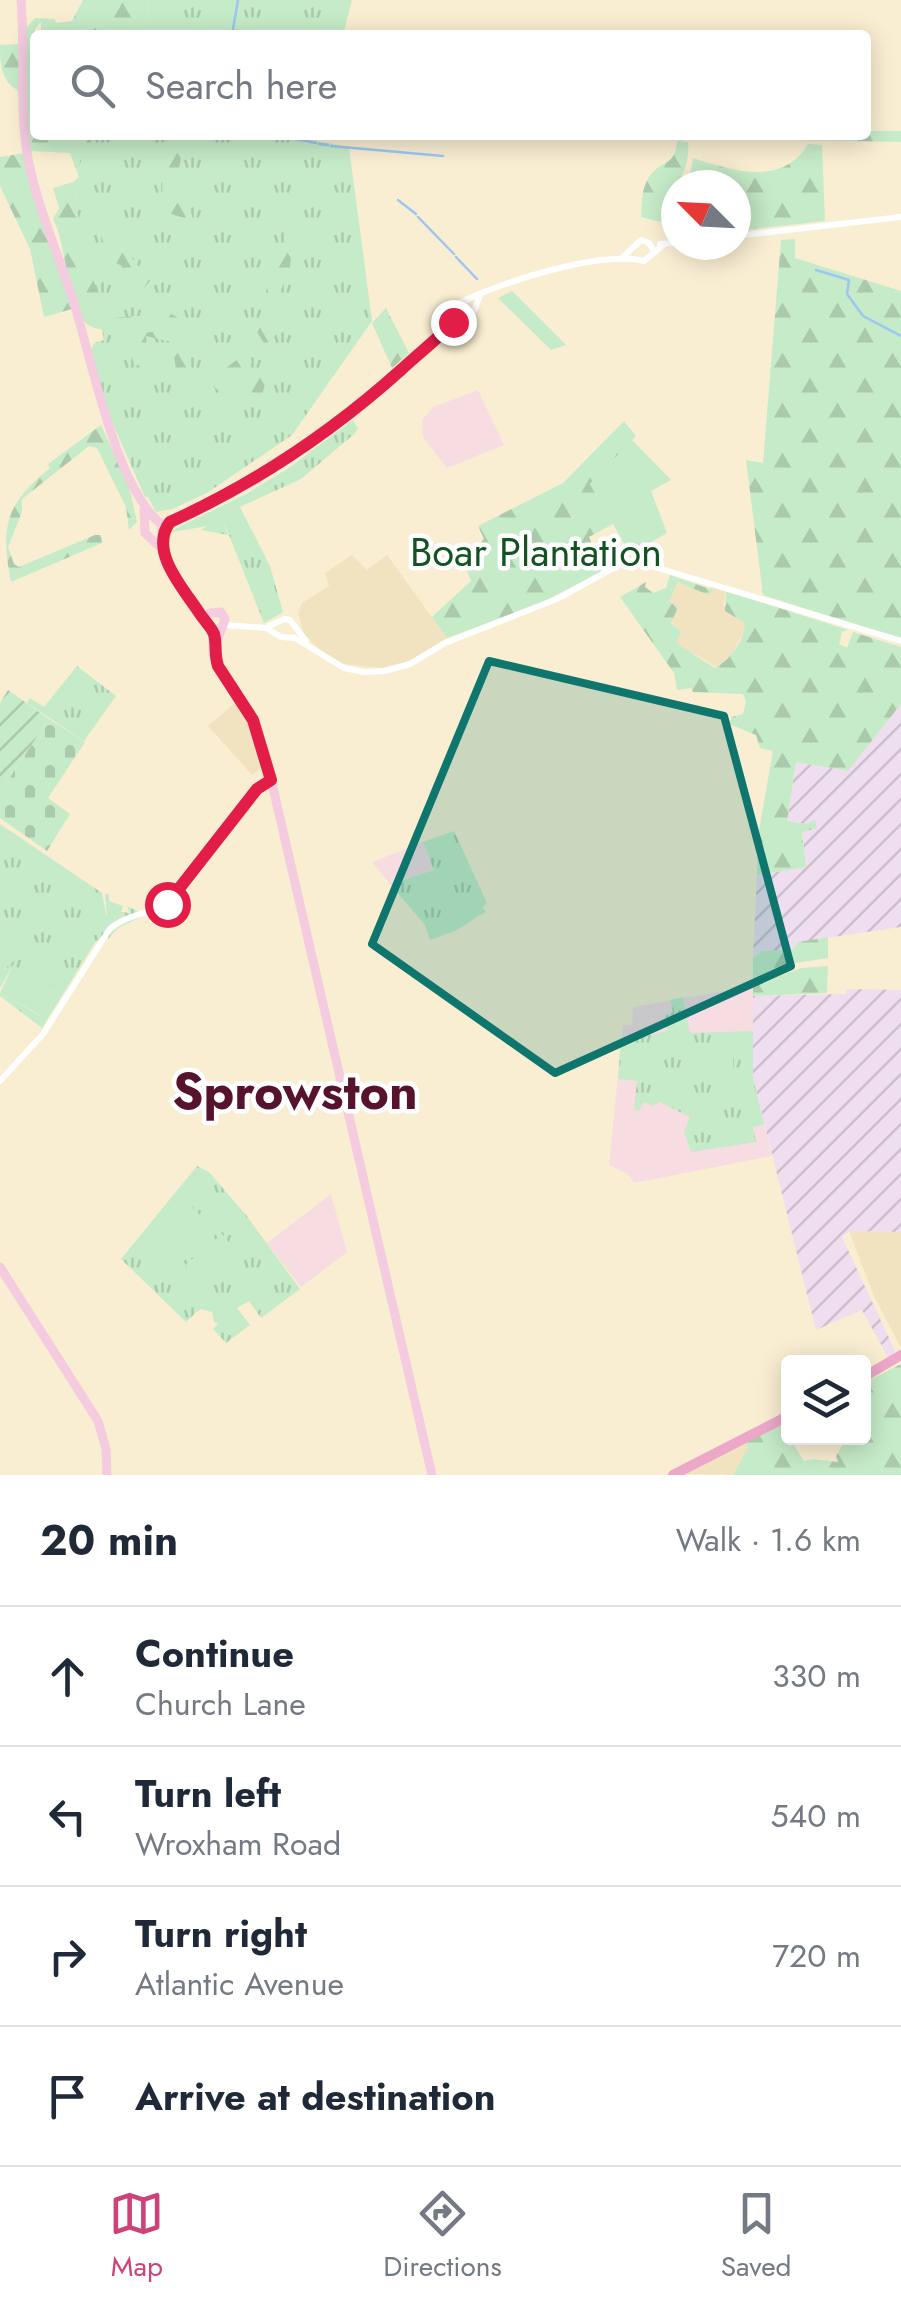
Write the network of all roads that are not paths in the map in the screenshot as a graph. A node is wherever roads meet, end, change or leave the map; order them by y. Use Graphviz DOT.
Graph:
graph roads {
  1 [pos="21,0"];
  2 [pos="901,217"];
  3 [pos="751,234"];
  4 [pos="661,244"];
  5 [pos="651,247"];
  6 [pos="634,254"];
  7 [pos="480,295"];
  8 [pos="466,300"];
  9 [pos="475,309"];
  10 [pos="455,312"];
  11 [pos="463,320"];
  12 [pos="451,325"];
  13 [pos="152,522"];
  14 [pos="170,522"];
  15 [pos="159,535"];
  16 [pos="194,603"];
  17 [pos="277,624"];
  18 [pos="217,625"];
  19 [pos="294,626"];
  20 [pos="266,628"];
  21 [pos="278,634"];
  22 [pos="290,637"];
  23 [pos="901,641"];
  24 [pos="314,650"];
  25 [pos="271,780"];
  26 [pos="0,1081"];
  27 [pos="1,1267"];
  28 [pos="901,1355"];
  29 [pos="871,1373"];
  30 [pos="781,1420"];
  31 [pos="108,1475"];
  32 [pos="432,1475"];
  33 [pos="673,1475"];
  1 -- 13 [label="main road"];
  2 -- 3 [label="street"];
  4 -- 5 [label="street"];
  5 -- 6 [label="street"];
  5 -- 6 [label="street"];
  6 -- 7 [label="street"];
  7 -- 8 [label="street"];
  7 -- 9 [label="street"];
  8 -- 9 [label="street"];
  8 -- 10 [label="street"];
  9 -- 11 [label="street"];
  10 -- 11 [label="street"];
  10 -- 12 [label="street"];
  11 -- 12 [label="street"];
  12 -- 14 [label="street"];
  13 -- 14 [label="street"];
  13 -- 15 [label="main road"];
  13 -- 15 [label="main road"];
  14 -- 15 [label="street"];
  15 -- 16 [label="main road"];
  16 -- 18 [label="main road"];
  16 -- 18 [label="main road"];
  17 -- 19 [label="street"];
  17 -- 20 [label="street"];
  17 -- 21 [label="street"];
  18 -- 20 [label="street"];
  18 -- 25 [label="main road"];
  19 -- 22 [label="street"];
  19 -- 24 [label="street"];
  20 -- 21 [label="street"];
  21 -- 22 [label="street"];
  22 -- 24 [label="street"];
  23 -- 24 [label="street"];
  25 -- 26 [label="street"];
  25 -- 32 [label="main road"];
  27 -- 31 [label="main road"];
  28 -- 29 [label="highway"];
  30 -- 33 [label="highway"];
}
